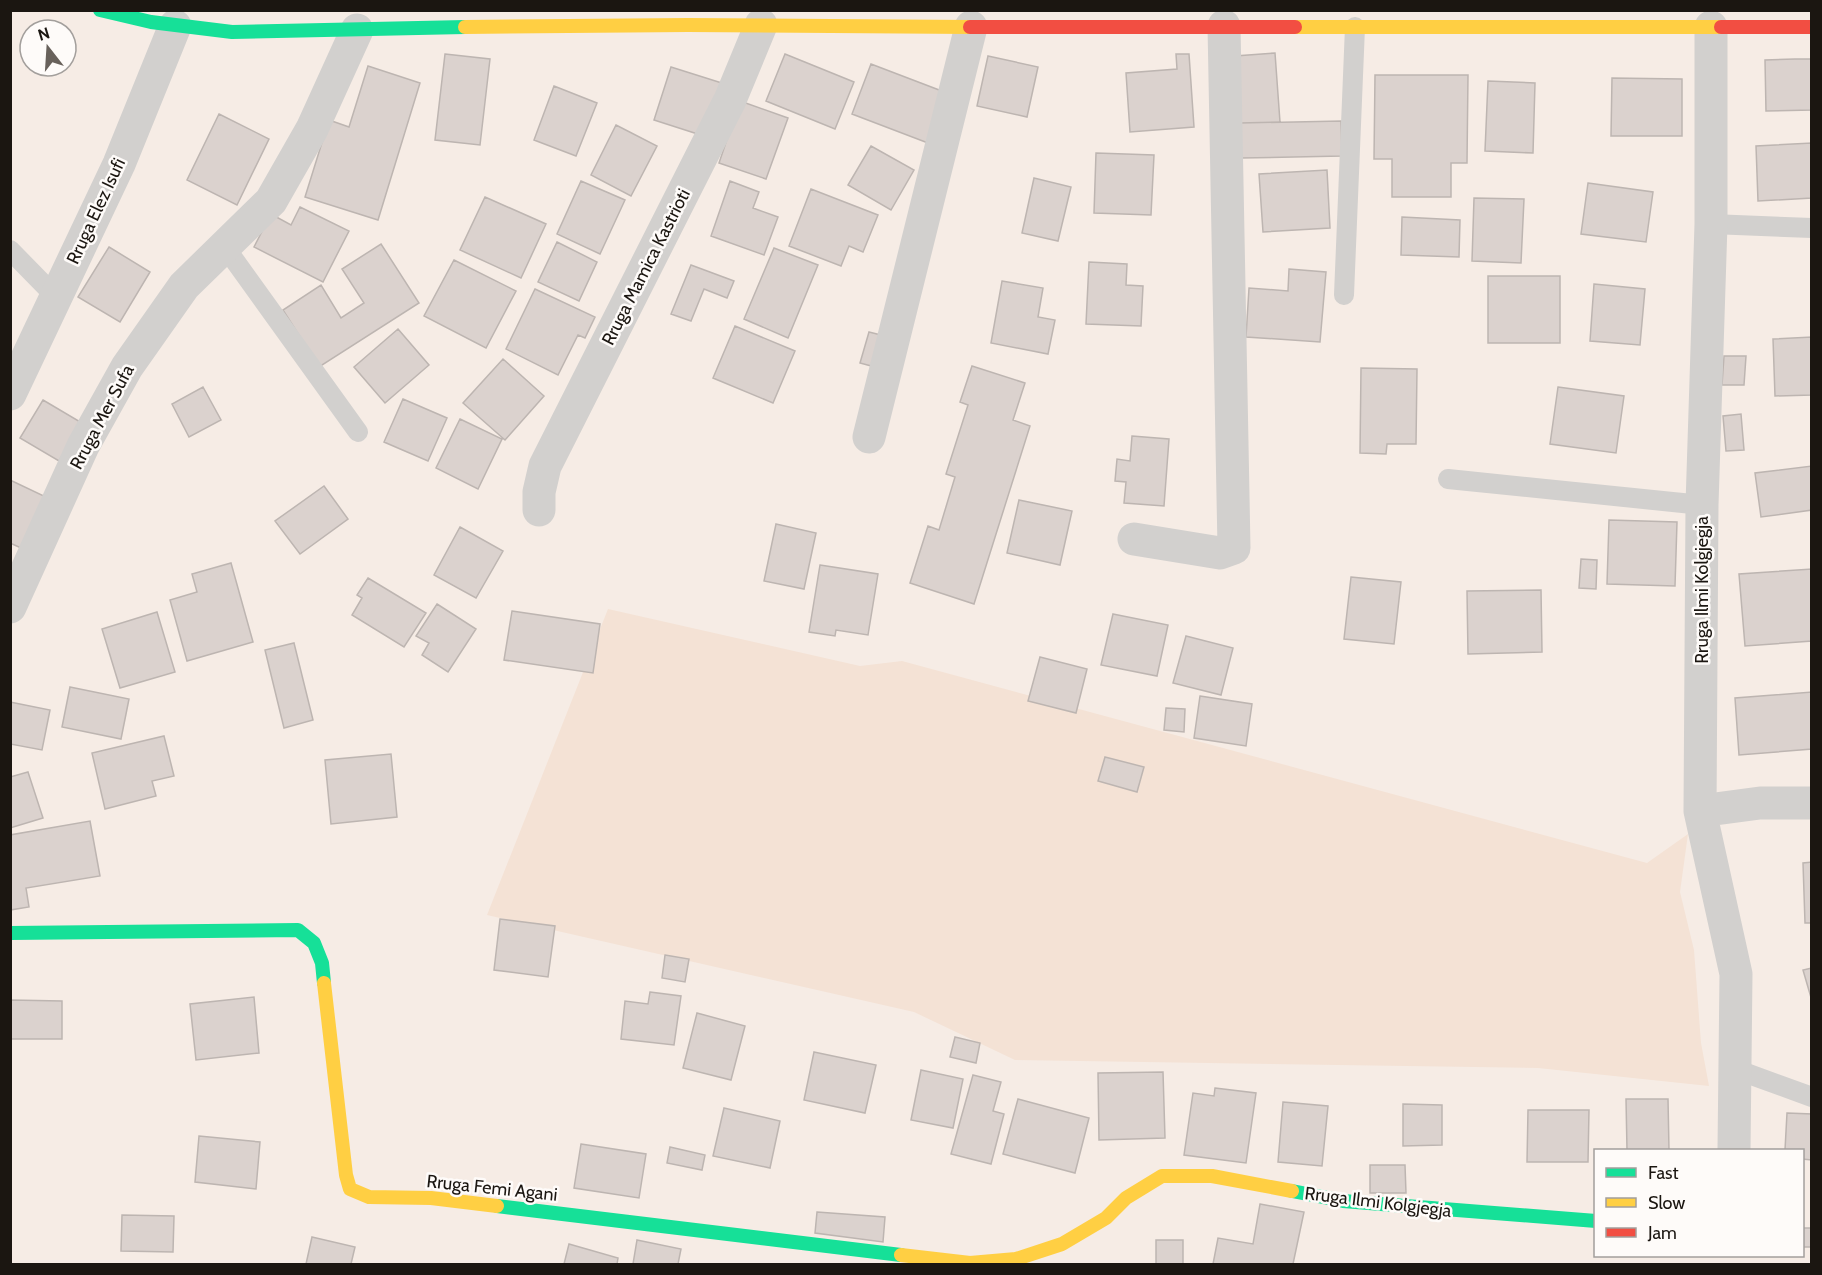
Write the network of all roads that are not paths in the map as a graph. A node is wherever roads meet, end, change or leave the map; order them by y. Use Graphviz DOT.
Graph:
graph roads {
  1 [pos="100,10"];
  2 [pos="411,10"];
  3 [pos="1021,18"];
  4 [pos="1184,18"];
  5 [pos="1308,18"];
  6 [pos="1409,18"];
  7 [pos="1602,19"];
  8 [pos="187,21"];
  9 [pos="761,25"];
  10 [pos="1224,26"];
  11 [pos="971,27"];
  12 [pos="1355,27"];
  13 [pos="1711,27"];
  14 [pos="1812,27"];
  15 [pos="403,28"];
  16 [pos="357,30"];
  17 [pos="1711,224"];
  18 [pos="1812,228"];
  19 [pos="225,248"];
  20 [pos="10,250"];
  21 [pos="1344,295"];
  22 [pos="56,297"];
  23 [pos="10,394"];
  24 [pos="358,432"];
  25 [pos="869,436"];
  26 [pos="1448,479"];
  27 [pos="1702,505"];
  28 [pos="539,510"];
  29 [pos="1134,539"];
  30 [pos="10,607"];
  31 [pos="1812,803"];
  32 [pos="1700,811"];
  33 [pos="10,933"];
  34 [pos="1735,1069"];
  35 [pos="1812,1097"];
  36 [pos="1734,1149"];
  37 [pos="1162,1176"];
  38 [pos="1594,1221"];
  1 -- 8 [label="street"];
  2 -- 15 [label="street"];
  3 -- 4 [label="street"];
  3 -- 11 [label="street"];
  4 -- 10 [label="street"];
  5 -- 10 [label="street"];
  5 -- 12 [label="street"];
  6 -- 7 [label="street"];
  6 -- 12 [label="street"];
  7 -- 13 [label="street"];
  8 -- 16 [label="street"];
  8 -- 22 [label="street, Rruga Elez Isufi"];
  9 -- 11 [label="street"];
  9 -- 15 [label="street"];
  9 -- 28 [label="street, Rruga Mamica Kastrioti"];
  10 -- 29 [label="street"];
  11 -- 25 [label="street"];
  12 -- 21 [label="lane"];
  13 -- 14 [label="street"];
  13 -- 17 [label="street, Rruga Ilmi Kolgjegja"];
  15 -- 16 [label="street"];
  16 -- 19 [label="street, Rruga Mer Sufa"];
  17 -- 18 [label="lane"];
  17 -- 27 [label="street, Rruga Ilmi Kolgjegja"];
  19 -- 24 [label="lane"];
  19 -- 30 [label="street, Rruga Mer Sufa"];
  20 -- 22 [label="lane"];
  22 -- 23 [label="street, Rruga Elez Isufi"];
  26 -- 27 [label="lane"];
  27 -- 32 [label="street, Rruga Ilmi Kolgjegja"];
  31 -- 32 [label="street"];
  32 -- 34 [label="street, Rruga Ilmi Kolgjegja"];
  33 -- 37 [label="street, Rruga Femi Agani"];
  34 -- 35 [label="lane"];
  34 -- 36 [label="street, Rruga Ilmi Kolgjegja"];
  37 -- 38 [label="street, Rruga Ilmi Kolgjegja"];
}
